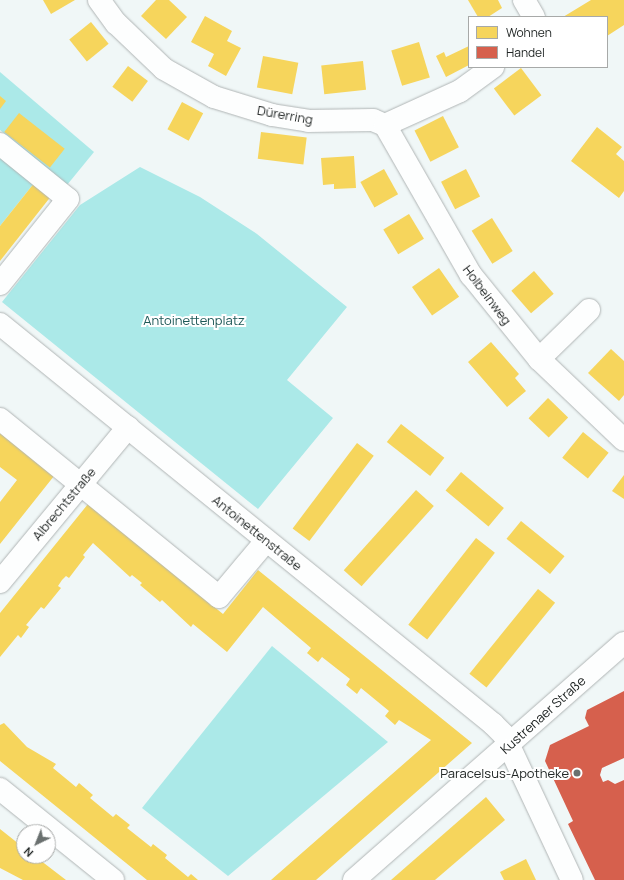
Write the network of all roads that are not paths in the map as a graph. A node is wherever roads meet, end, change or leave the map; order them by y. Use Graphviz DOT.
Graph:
graph roads {
  1 [pos="100,0"];
  2 [pos="524,0"];
  3 [pos="533,16"];
  4 [pos="492,68"];
  5 [pos="385,125"];
  6 [pos="0,144"];
  7 [pos="0,284"];
  8 [pos="589,310"];
  9 [pos="0,324"];
  10 [pos="539,360"];
  11 [pos="0,419"];
  12 [pos="128,427"];
  13 [pos="624,440"];
  14 [pos="81,484"];
  15 [pos="266,541"];
  16 [pos="0,582"];
  17 [pos="624,643"];
  18 [pos="508,746"];
  19 [pos="0,789"];
  20 [pos="113,880"];
  21 [pos="354,880"];
  22 [pos="572,880"];
  1 -- 5 [label="street, Dürerring"];
  2 -- 3 [label="street"];
  4 -- 5 [label="street"];
  5 -- 10 [label="street, Holbeinweg"];
  6 -- 7 [label="street"];
  8 -- 10 [label="street"];
  9 -- 12 [label="street, Antoinettenstraße"];
  10 -- 13 [label="street, Holbeinweg"];
  11 -- 14 [label="street"];
  12 -- 14 [label="street, Albrechtstraße"];
  12 -- 15 [label="street, Antoinettenstraße"];
  14 -- 15 [label="street"];
  14 -- 16 [label="street, Albrechtstraße"];
  15 -- 18 [label="street, Antoinettenstraße"];
  17 -- 18 [label="street, Kustrenaer Straße"];
  18 -- 21 [label="street, Kustrenaer Straße"];
  18 -- 22 [label="street, Antoinettenstraße"];
  19 -- 20 [label="street"];
}
